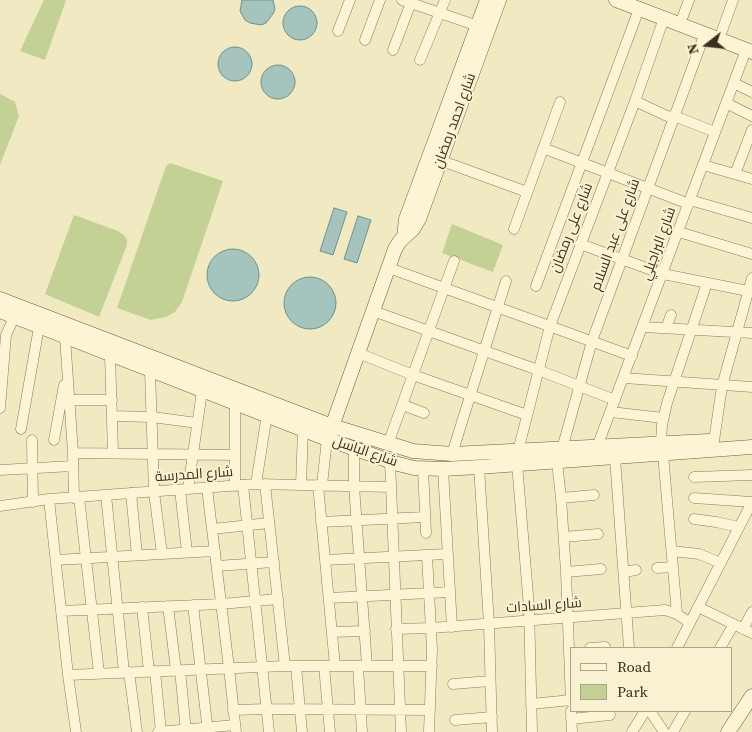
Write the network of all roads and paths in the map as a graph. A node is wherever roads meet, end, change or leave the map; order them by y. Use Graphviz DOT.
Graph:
graph roads {
  1 [pos="350,0"];
  2 [pos="380,0"];
  3 [pos="445,0"];
  4 [pos="487,0"];
  5 [pos="499,0"];
  6 [pos="616,0"];
  7 [pos="689,0"];
  8 [pos="733,0"];
  9 [pos="408,1"];
  10 [pos="640,2"];
  11 [pos="440,12"];
  12 [pos="683,16"];
  13 [pos="664,18"];
  14 [pos="478,26"];
  15 [pos="338,30"];
  16 [pos="722,31"];
  17 [pos="705,33"];
  18 [pos="364,40"];
  19 [pos="750,49"];
  20 [pos="393,50"];
  21 [pos="420,60"];
  22 [pos="734,82"];
  23 [pos="752,92"];
  24 [pos="635,101"];
  25 [pos="560,102"];
  26 [pos="726,103"];
  27 [pos="673,116"];
  28 [pos="752,116"];
  29 [pos="752,130"];
  30 [pos="715,132"];
  31 [pos="543,148"];
  32 [pos="435,159"];
  33 [pos="581,164"];
  34 [pos="703,164"];
  35 [pos="607,174"];
  36 [pos="735,174"];
  37 [pos="752,179"];
  38 [pos="647,189"];
  39 [pos="527,192"];
  40 [pos="690,202"];
  41 [pos="752,218"];
  42 [pos="514,229"];
  43 [pos="679,232"];
  44 [pos="580,244"];
  45 [pos="752,254"];
  46 [pos="621,259"];
  47 [pos="454,262"];
  48 [pos="389,268"];
  49 [pos="663,274"];
  50 [pos="752,278"];
  51 [pos="506,281"];
  52 [pos="707,283"];
  53 [pos="536,286"];
  54 [pos="444,288"];
  55 [pos="748,291"];
  56 [pos="0,299"];
  57 [pos="498,308"];
  58 [pos="0,311"];
  59 [pos="373,311"];
  60 [pos="16,312"];
  61 [pos="670,315"];
  62 [pos="550,326"];
  63 [pos="39,327"];
  64 [pos="643,327"];
  65 [pos="666,328"];
  66 [pos="691,329"];
  67 [pos="428,331"];
  68 [pos="737,331"];
  69 [pos="752,333"];
  70 [pos="65,337"];
  71 [pos="592,341"];
  72 [pos="484,351"];
  73 [pos="358,353"];
  74 [pos="110,355"];
  75 [pos="632,356"];
  76 [pos="2,359"];
  77 [pos="159,360"];
  78 [pos="67,367"];
  79 [pos="538,370"];
  80 [pos="152,372"];
  81 [pos="413,375"];
  82 [pos="624,378"];
  83 [pos="674,382"];
  84 [pos="578,386"];
  85 [pos="722,386"];
  86 [pos="752,387"];
  87 [pos="202,391"];
  88 [pos="470,395"];
  89 [pos="69,400"];
  90 [pos="112,400"];
  91 [pos="615,400"];
  92 [pos="235,403"];
  93 [pos="403,405"];
  94 [pos="0,408"];
  95 [pos="611,412"];
  96 [pos="267,414"];
  97 [pos="424,414"];
  98 [pos="527,415"];
  99 [pos="112,416"];
  100 [pos="152,417"];
  101 [pos="663,418"];
  102 [pos="197,423"];
  103 [pos="332,426"];
  104 [pos="21,429"];
  105 [pos="304,430"];
  106 [pos="752,438"];
  107 [pos="327,439"];
  108 [pos="32,440"];
  109 [pos="54,440"];
  110 [pos="714,441"];
  111 [pos="388,444"];
  112 [pos="752,447"];
  113 [pos="354,449"];
  114 [pos="662,449"];
  115 [pos="72,453"];
  116 [pos="113,453"];
  117 [pos="597,453"];
  118 [pos="153,454"];
  119 [pos="193,454"];
  120 [pos="452,454"];
  121 [pos="234,455"];
  122 [pos="559,455"];
  123 [pos="518,458"];
  124 [pos="615,458"];
  125 [pos="390,461"];
  126 [pos="73,466"];
  127 [pos="479,467"];
  128 [pos="32,468"];
  129 [pos="422,469"];
  130 [pos="443,469"];
  131 [pos="0,470"];
  132 [pos="752,475"];
  133 [pos="694,477"];
  134 [pos="260,484"];
  135 [pos="301,484"];
  136 [pos="320,485"];
  137 [pos="239,486"];
  138 [pos="354,486"];
  139 [pos="390,487"];
  140 [pos="207,488"];
  141 [pos="184,490"];
  142 [pos="154,492"];
  143 [pos="131,494"];
  144 [pos="106,495"];
  145 [pos="594,495"];
  146 [pos="76,497"];
  147 [pos="562,498"];
  148 [pos="694,498"];
  149 [pos="49,499"];
  150 [pos="33,502"];
  151 [pos="752,502"];
  152 [pos="0,506"];
  153 [pos="425,517"];
  154 [pos="391,518"];
  155 [pos="694,519"];
  156 [pos="356,520"];
  157 [pos="322,522"];
  158 [pos="270,523"];
  159 [pos="248,525"];
  160 [pos="740,525"];
  161 [pos="752,526"];
  162 [pos="212,529"];
  163 [pos="426,534"];
  164 [pos="598,534"];
  165 [pos="564,537"];
  166 [pos="215,551"];
  167 [pos="672,551"];
  168 [pos="187,552"];
  169 [pos="162,554"];
  170 [pos="447,554"];
  171 [pos="137,555"];
  172 [pos="427,555"];
  173 [pos="112,557"];
  174 [pos="393,557"];
  175 [pos="86,558"];
  176 [pos="359,558"];
  177 [pos="56,560"];
  178 [pos="325,560"];
  179 [pos="274,562"];
  180 [pos="721,563"];
  181 [pos="251,564"];
  182 [pos="217,566"];
  183 [pos="673,567"];
  184 [pos="657,568"];
  185 [pos="601,569"];
  186 [pos="636,570"];
  187 [pos="566,572"];
  188 [pos="624,572"];
  189 [pos="450,592"];
  190 [pos="429,593"];
  191 [pos="395,595"];
  192 [pos="362,596"];
  193 [pos="329,598"];
  194 [pos="278,599"];
  195 [pos="255,601"];
  196 [pos="222,604"];
  197 [pos="193,605"];
  198 [pos="168,606"];
  199 [pos="142,607"];
  200 [pos="698,607"];
  201 [pos="118,608"];
  202 [pos="92,610"];
  203 [pos="61,611"];
  204 [pos="752,612"];
  205 [pos="627,613"];
  206 [pos="676,614"];
  207 [pos="568,618"];
  208 [pos="529,621"];
  209 [pos="690,623"];
  210 [pos="488,624"];
  211 [pos="452,627"];
  212 [pos="431,628"];
  213 [pos="743,628"];
  214 [pos="396,629"];
  215 [pos="365,631"];
  216 [pos="332,632"];
  217 [pos="629,647"];
  218 [pos="678,647"];
  219 [pos="721,647"];
  220 [pos="570,650"];
  221 [pos="285,666"];
  222 [pos="296,666"];
  223 [pos="324,666"];
  224 [pos="335,666"];
  225 [pos="363,666"];
  226 [pos="398,666"];
  227 [pos="432,666"];
  228 [pos="262,667"];
  229 [pos="230,668"];
  230 [pos="201,669"];
  231 [pos="178,670"];
  232 [pos="152,671"];
  233 [pos="127,672"];
  234 [pos="99,674"];
  235 [pos="68,675"];
  236 [pos="490,681"];
  237 [pos="453,684"];
  238 [pos="570,684"];
  239 [pos="752,696"];
  240 [pos="570,701"];
  241 [pos="531,704"];
  242 [pos="267,709"];
  243 [pos="300,709"];
  244 [pos="328,709"];
  245 [pos="233,710"];
  246 [pos="360,710"];
  247 [pos="400,710"];
  248 [pos="430,710"];
  249 [pos="634,712"];
  250 [pos="644,712"];
  251 [pos="651,712"];
  252 [pos="684,712"];
  253 [pos="571,715"];
  254 [pos="610,715"];
  255 [pos="492,717"];
  256 [pos="455,720"];
  257 [pos="235,728"];
  258 [pos="208,730"];
  259 [pos="186,731"];
  260 [pos="633,731"];
  261 [pos="76,732"];
  262 [pos="137,732"];
  263 [pos="160,732"];
  264 [pos="269,732"];
  265 [pos="302,732"];
  266 [pos="330,732"];
  267 [pos="362,732"];
  268 [pos="401,732"];
  269 [pos="429,732"];
  270 [pos="492,732"];
  271 [pos="532,732"];
  272 [pos="572,732"];
  273 [pos="664,732"];
  274 [pos="674,732"];
  275 [pos="728,732"];
  1 -- 15 [label="street"];
  2 -- 18 [label="street"];
  3 -- 11 [label="street"];
  4 -- 14 [label="main road, شارع احمد رمضان"];
  5 -- 32 [label="main road, شارع احمد رمضان"];
  6 -- 10 [label="main road"];
  7 -- 12 [label="street"];
  8 -- 16 [label="street"];
  9 -- 11 [label="street"];
  9 -- 20 [label="street"];
  10 -- 12 [label="main road"];
  10 -- 13 [label="main road"];
  10 -- 33 [label="street"];
  11 -- 14 [label="street"];
  11 -- 21 [label="street"];
  12 -- 16 [label="main road"];
  13 -- 17 [label="main road"];
  13 -- 24 [label="street, شارع على رمضان"];
  14 -- 32 [label="main road, شارع احمد رمضان"];
  16 -- 19 [label="main road"];
  17 -- 19 [label="main road"];
  17 -- 27 [label="street, شارع على عبد السلام"];
  19 -- 22 [label="street, شارع البراجيلي"];
  22 -- 23 [label="street"];
  22 -- 26 [label="street, شارع البراجيلي"];
  24 -- 27 [label="street"];
  24 -- 35 [label="street, شارع على رمضان"];
  25 -- 31 [label="street"];
  26 -- 28 [label="street"];
  26 -- 30 [label="street, شارع البراجيلي"];
  27 -- 30 [label="street"];
  27 -- 38 [label="street, شارع على عبد السلام"];
  29 -- 36 [label="street"];
  30 -- 34 [label="street, شارع البراجيلي"];
  31 -- 33 [label="street"];
  31 -- 39 [label="street"];
  32 -- 39 [label="street"];
  32 -- 48 [label="main road, شارع احمد رمضان"];
  33 -- 35 [label="street"];
  33 -- 53 [label="street"];
  34 -- 36 [label="street"];
  34 -- 40 [label="street, شارع البراجيلي"];
  35 -- 38 [label="street"];
  35 -- 44 [label="street, شارع على رمضان"];
  36 -- 37 [label="street"];
  38 -- 40 [label="street"];
  38 -- 46 [label="street, شارع على عبد السلام"];
  39 -- 42 [label="street"];
  40 -- 41 [label="street"];
  40 -- 43 [label="street, شارع البراجيلي"];
  43 -- 45 [label="street"];
  43 -- 49 [label="street, شارع البراجيلي"];
  44 -- 46 [label="street"];
  44 -- 62 [label="street, شارع على رمضان"];
  46 -- 49 [label="street"];
  46 -- 71 [label="street, شارع على عبد السلام"];
  47 -- 54 [label="street"];
  48 -- 54 [label="street"];
  48 -- 59 [label="main road, شارع احمد رمضان"];
  49 -- 52 [label="street"];
  49 -- 64 [label="street, شارع البراجيلي"];
  50 -- 55 [label="street"];
  51 -- 57 [label="street"];
  52 -- 55 [label="street"];
  52 -- 66 [label="street"];
  54 -- 57 [label="street"];
  54 -- 67 [label="street"];
  55 -- 68 [label="street"];
  56 -- 60 [label="main road, شارع الباسل"];
  57 -- 62 [label="street"];
  57 -- 72 [label="street"];
  58 -- 60 [label="main road, شارع الباسل"];
  59 -- 67 [label="street"];
  59 -- 73 [label="main road, شارع احمد رمضان"];
  60 -- 63 [label="main road, شارع الباسل"];
  60 -- 76 [label="street"];
  60 -- 77 [label="main road, شارع الباسل"];
  61 -- 65 [label="street"];
  62 -- 71 [label="street"];
  62 -- 79 [label="street, شارع على رمضان"];
  63 -- 70 [label="main road, شارع الباسل"];
  63 -- 104 [label="street"];
  64 -- 65 [label="street"];
  64 -- 75 [label="street, شارع البراجيلي"];
  65 -- 66 [label="street"];
  66 -- 68 [label="street"];
  66 -- 83 [label="street"];
  67 -- 72 [label="street"];
  67 -- 81 [label="street"];
  68 -- 69 [label="street"];
  68 -- 85 [label="street"];
  70 -- 74 [label="main road, شارع الباسل"];
  70 -- 78 [label="street"];
  71 -- 75 [label="street"];
  71 -- 84 [label="street, شارع على عبد السلام"];
  72 -- 79 [label="street"];
  72 -- 88 [label="street"];
  73 -- 81 [label="street"];
  73 -- 103 [label="main road, شارع احمد رمضان"];
  74 -- 80 [label="main road, شارع الباسل"];
  74 -- 90 [label="street"];
  75 -- 82 [label="street, شارع البراجيلي"];
  76 -- 94 [label="street"];
  77 -- 80 [label="main road"];
  77 -- 103 [label="main road, شارع الباسل"];
  78 -- 89 [label="street"];
  78 -- 109 [label="street"];
  79 -- 84 [label="street"];
  79 -- 98 [label="street, شارع على رمضان"];
  80 -- 87 [label="main road, شارع الباسل"];
  80 -- 100 [label="street"];
  81 -- 88 [label="street"];
  81 -- 93 [label="street"];
  82 -- 83 [label="street"];
  82 -- 91 [label="street, شارع البراجيلي"];
  83 -- 85 [label="street"];
  83 -- 101 [label="street"];
  84 -- 91 [label="street"];
  84 -- 122 [label="street, شارع على عبد السلام"];
  85 -- 86 [label="street"];
  85 -- 110 [label="street"];
  87 -- 92 [label="main road, شارع الباسل"];
  87 -- 102 [label="street"];
  88 -- 98 [label="street"];
  88 -- 120 [label="street"];
  89 -- 90 [label="street"];
  89 -- 115 [label="street"];
  90 -- 99 [label="street"];
  91 -- 95 [label="street, شارع البراجيلي"];
  92 -- 96 [label="main road, شارع الباسل"];
  92 -- 121 [label="street"];
  93 -- 97 [label="street"];
  93 -- 111 [label="street"];
  95 -- 101 [label="street"];
  95 -- 117 [label="street, شارع البراجيلي"];
  96 -- 105 [label="main road, شارع الباسل"];
  96 -- 134 [label="street"];
  98 -- 123 [label="street, شارع على رمضان"];
  99 -- 100 [label="street"];
  99 -- 116 [label="street"];
  100 -- 102 [label="street"];
  100 -- 118 [label="street"];
  101 -- 114 [label="street"];
  102 -- 119 [label="street"];
  103 -- 107 [label="main road, شارع احمد رمضان"];
  103 -- 111 [label="main road, شارع الباسل"];
  105 -- 107 [label="main road, شارع الباسل"];
  105 -- 135 [label="street"];
  106 -- 110 [label="main road, شارع الباسل"];
  107 -- 113 [label="main road, شارع الباسل"];
  107 -- 136 [label="street"];
  108 -- 128 [label="street"];
  110 -- 114 [label="main road, شارع الباسل"];
  111 -- 120 [label="main road, شارع الباسل"];
  112 -- 114 [label="main road, شارع الباسل"];
  113 -- 125 [label="main road, شارع الباسل"];
  113 -- 138 [label="street"];
  114 -- 117 [label="main road, شارع الباسل"];
  114 -- 124 [label="main road, شارع الباسل"];
  114 -- 167 [label="street"];
  115 -- 116 [label="street"];
  115 -- 126 [label="street"];
  116 -- 118 [label="street"];
  117 -- 122 [label="main road, شارع الباسل"];
  117 -- 124 [label="main road, شارع الباسل"];
  118 -- 119 [label="street"];
  118 -- 142 [label="street"];
  119 -- 121 [label="street"];
  119 -- 141 [label="street"];
  120 -- 123 [label="main road, شارع الباسل"];
  121 -- 137 [label="street"];
  122 -- 123 [label="main road, شارع الباسل"];
  122 -- 147 [label="street"];
  123 -- 127 [label="main road, شارع الباسل"];
  123 -- 208 [label="street, شارع على رمضان"];
  124 -- 188 [label="street"];
  125 -- 129 [label="main road, شارع الباسل"];
  125 -- 139 [label="street"];
  126 -- 128 [label="street"];
  126 -- 146 [label="street"];
  127 -- 130 [label="main road, شارع الباسل"];
  127 -- 210 [label="street"];
  128 -- 131 [label="street"];
  128 -- 150 [label="street"];
  129 -- 130 [label="main road, شارع الباسل"];
  129 -- 153 [label="street"];
  130 -- 170 [label="street"];
  132 -- 133 [label="street"];
  134 -- 135 [label="street, شارع المدرسة"];
  134 -- 137 [label="street, شارع المدرسة"];
  134 -- 158 [label="street"];
  135 -- 136 [label="street, شارع المدرسة"];
  136 -- 138 [label="street, شارع المدرسة"];
  136 -- 157 [label="street"];
  137 -- 140 [label="street, شارع المدرسة"];
  137 -- 159 [label="street"];
  138 -- 139 [label="street, شارع المدرسة"];
  138 -- 156 [label="street"];
  139 -- 154 [label="street"];
  140 -- 141 [label="street, شارع المدرسة"];
  140 -- 162 [label="street"];
  141 -- 142 [label="street, شارع المدرسة"];
  141 -- 168 [label="street"];
  142 -- 143 [label="street, شارع المدرسة"];
  142 -- 169 [label="street"];
  143 -- 144 [label="street, شارع المدرسة"];
  143 -- 171 [label="street"];
  144 -- 146 [label="street, شارع المدرسة"];
  144 -- 173 [label="street"];
  145 -- 147 [label="street"];
  146 -- 149 [label="street, شارع المدرسة"];
  146 -- 175 [label="street"];
  147 -- 165 [label="street"];
  148 -- 151 [label="street"];
  149 -- 150 [label="street, شارع المدرسة"];
  149 -- 177 [label="street"];
  150 -- 152 [label="street, شارع المدرسة"];
  151 -- 160 [label="street"];
  153 -- 154 [label="street"];
  153 -- 163 [label="street"];
  154 -- 156 [label="street"];
  154 -- 174 [label="street"];
  155 -- 160 [label="street"];
  156 -- 157 [label="street"];
  156 -- 176 [label="street"];
  157 -- 178 [label="street"];
  158 -- 159 [label="street"];
  158 -- 179 [label="street"];
  159 -- 162 [label="street"];
  159 -- 181 [label="street"];
  160 -- 161 [label="street"];
  160 -- 180 [label="street"];
  162 -- 166 [label="street"];
  164 -- 165 [label="street"];
  165 -- 187 [label="street"];
  166 -- 168 [label="street"];
  166 -- 182 [label="street"];
  167 -- 180 [label="street"];
  167 -- 183 [label="street"];
  168 -- 169 [label="street"];
  169 -- 171 [label="street"];
  170 -- 172 [label="street"];
  170 -- 189 [label="street"];
  171 -- 173 [label="street"];
  172 -- 174 [label="street"];
  172 -- 190 [label="street"];
  173 -- 175 [label="street"];
  173 -- 201 [label="street"];
  174 -- 176 [label="street"];
  174 -- 191 [label="street"];
  175 -- 177 [label="street"];
  175 -- 202 [label="street"];
  176 -- 178 [label="street"];
  176 -- 192 [label="street"];
  177 -- 203 [label="street"];
  178 -- 193 [label="street"];
  179 -- 181 [label="street"];
  179 -- 194 [label="street"];
  180 -- 200 [label="street"];
  181 -- 182 [label="street"];
  181 -- 195 [label="street"];
  182 -- 196 [label="street"];
  183 -- 184 [label="street"];
  183 -- 206 [label="street"];
  185 -- 187 [label="street"];
  186 -- 188 [label="street"];
  187 -- 207 [label="street"];
  188 -- 205 [label="street"];
  189 -- 190 [label="street"];
  189 -- 211 [label="street"];
  190 -- 191 [label="street"];
  190 -- 212 [label="street"];
  191 -- 192 [label="street"];
  191 -- 214 [label="street"];
  192 -- 193 [label="street"];
  192 -- 215 [label="street"];
  193 -- 216 [label="street"];
  194 -- 195 [label="street"];
  194 -- 221 [label="street"];
  195 -- 196 [label="street"];
  195 -- 228 [label="street"];
  196 -- 197 [label="street"];
  196 -- 229 [label="street"];
  197 -- 198 [label="street"];
  197 -- 230 [label="street"];
  198 -- 199 [label="street"];
  198 -- 231 [label="street"];
  199 -- 201 [label="street"];
  199 -- 232 [label="street"];
  200 -- 209 [label="street"];
  200 -- 213 [label="street"];
  201 -- 202 [label="street"];
  201 -- 233 [label="street"];
  202 -- 203 [label="street"];
  202 -- 234 [label="street"];
  203 -- 235 [label="street"];
  204 -- 213 [label="street"];
  205 -- 206 [label="street, شارع السادات"];
  205 -- 207 [label="street, شارع السادات"];
  205 -- 217 [label="street"];
  206 -- 209 [label="street, شارع السادات"];
  207 -- 208 [label="street, شارع السادات"];
  207 -- 220 [label="street"];
  208 -- 210 [label="street, شارع السادات"];
  208 -- 241 [label="street, شارع على رمضان"];
  209 -- 218 [label="street"];
  210 -- 211 [label="street, شارع السادات"];
  210 -- 236 [label="street"];
  211 -- 212 [label="street, شارع السادات"];
  212 -- 214 [label="street, شارع السادات"];
  212 -- 227 [label="street"];
  213 -- 219 [label="street"];
  214 -- 226 [label="street"];
  215 -- 216 [label="street"];
  215 -- 225 [label="street"];
  216 -- 224 [label="street"];
  220 -- 238 [label="street"];
  221 -- 222 [label="street"];
  221 -- 228 [label="street"];
  222 -- 223 [label="street"];
  222 -- 243 [label="street"];
  223 -- 224 [label="street"];
  223 -- 244 [label="street"];
  224 -- 225 [label="street"];
  225 -- 226 [label="street"];
  225 -- 246 [label="street"];
  226 -- 227 [label="street"];
  226 -- 247 [label="street"];
  227 -- 248 [label="street"];
  228 -- 229 [label="street"];
  228 -- 242 [label="street"];
  229 -- 230 [label="street"];
  229 -- 245 [label="street"];
  230 -- 231 [label="street"];
  230 -- 258 [label="street"];
  231 -- 232 [label="street"];
  231 -- 259 [label="street"];
  232 -- 233 [label="street"];
  232 -- 263 [label="street"];
  233 -- 234 [label="street"];
  233 -- 262 [label="street"];
  234 -- 235 [label="street"];
  235 -- 261 [label="street"];
  236 -- 237 [label="street"];
  236 -- 255 [label="street"];
  239 -- 275 [label="main road"];
  240 -- 241 [label="street"];
  241 -- 271 [label="street, شارع على رمضان"];
  242 -- 243 [label="street"];
  242 -- 245 [label="street"];
  242 -- 264 [label="street"];
  243 -- 244 [label="street"];
  243 -- 265 [label="street"];
  244 -- 246 [label="street"];
  244 -- 266 [label="street"];
  245 -- 257 [label="street"];
  246 -- 247 [label="street"];
  246 -- 267 [label="street"];
  247 -- 248 [label="street"];
  247 -- 268 [label="street"];
  248 -- 269 [label="street"];
  249 -- 260 [label="street"];
  250 -- 260 [label="street"];
  251 -- 273 [label="street"];
  252 -- 274 [label="street"];
  253 -- 254 [label="street"];
  253 -- 272 [label="street"];
  255 -- 256 [label="street"];
  255 -- 270 [label="street"];
  257 -- 258 [label="street"];
  258 -- 259 [label="street"];
  259 -- 263 [label="street"];
}
